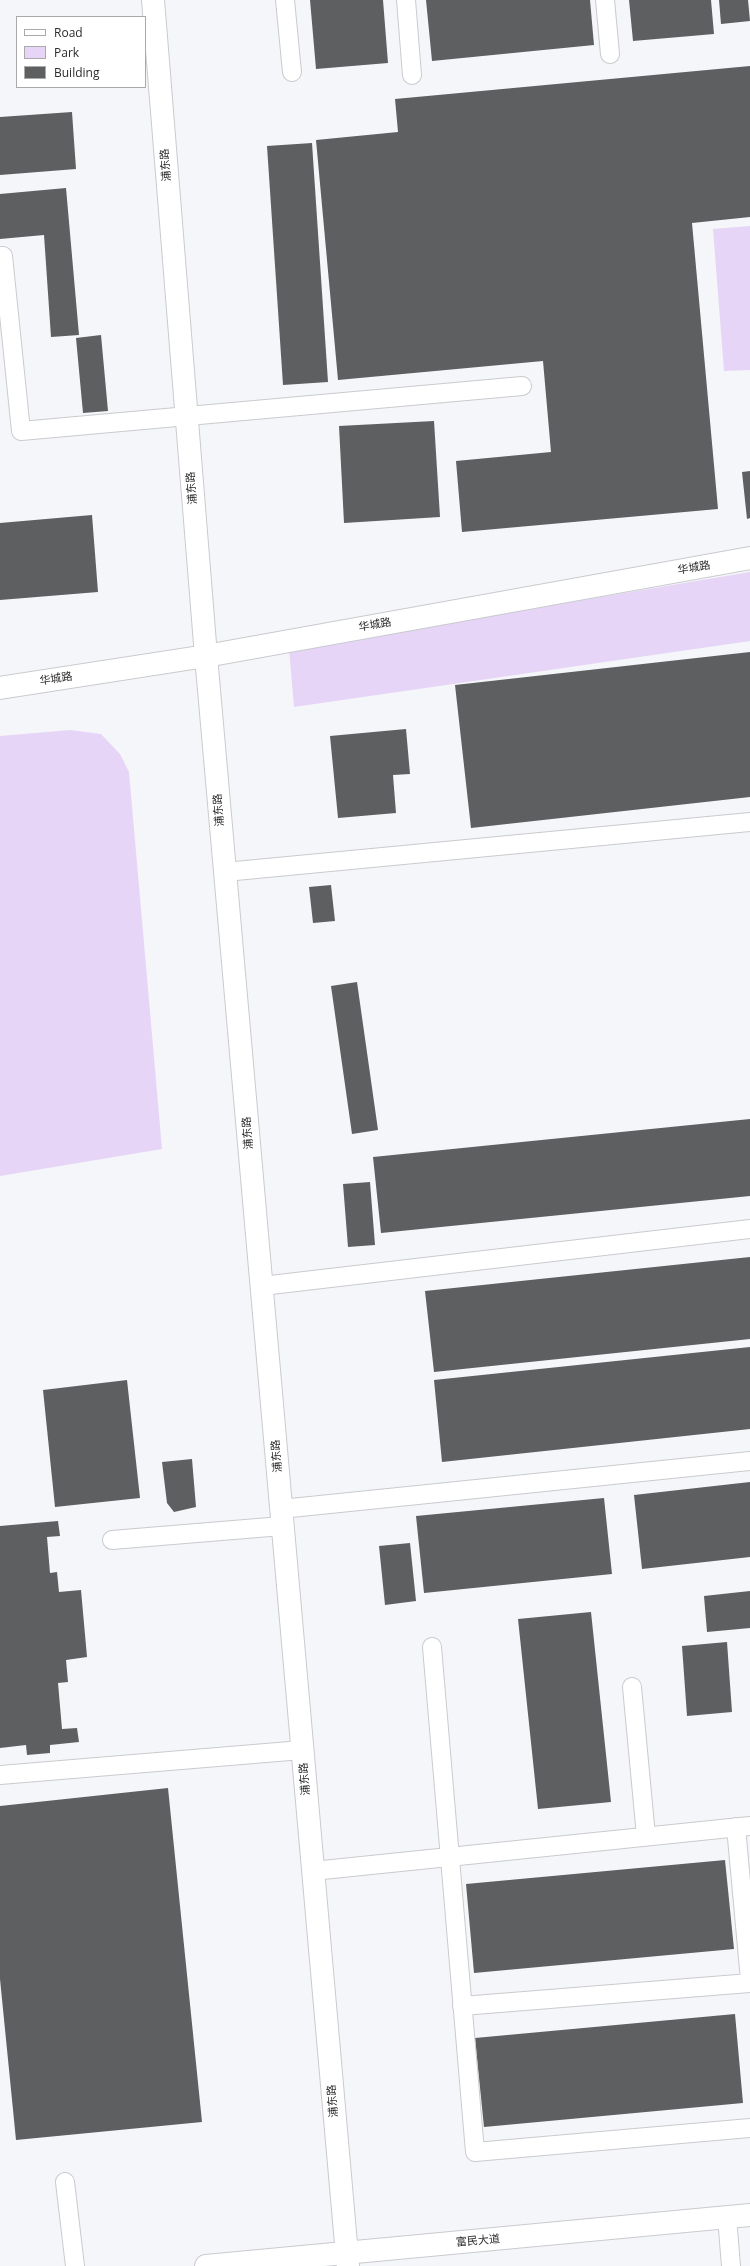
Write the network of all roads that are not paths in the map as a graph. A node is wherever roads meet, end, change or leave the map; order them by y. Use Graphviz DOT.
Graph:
graph roads {
  1 [pos="153,0"];
  2 [pos="285,0"];
  3 [pos="406,0"];
  4 [pos="605,0"];
  5 [pos="610,54"];
  6 [pos="292,72"];
  7 [pos="412,74"];
  8 [pos="0,256"];
  9 [pos="522,386"];
  10 [pos="186,416"];
  11 [pos="750,558"];
  12 [pos="206,656"];
  13 [pos="0,688"];
  14 [pos="750,822"];
  15 [pos="225,872"];
  16 [pos="750,1229"];
  17 [pos="262,1286"];
  18 [pos="750,1461"];
  19 [pos="282,1517"];
  20 [pos="112,1540"];
  21 [pos="432,1647"];
  22 [pos="632,1687"];
  23 [pos="302,1750"];
  24 [pos="0,1775"];
  25 [pos="743,1826"];
  26 [pos="646,1836"];
  27 [pos="450,1856"];
  28 [pos="313,1871"];
  29 [pos="750,1982"];
  30 [pos="462,2006"];
  31 [pos="750,2128"];
  32 [pos="65,2182"];
  33 [pos="750,2215"];
  34 [pos="727,2217"];
  35 [pos="347,2260"];
  36 [pos="75,2266"];
  37 [pos="206,2266"];
  38 [pos="731,2266"];
  1 -- 10 [label="street, 浦东路"];
  2 -- 6 [label="lane"];
  3 -- 7 [label="lane"];
  4 -- 5 [label="lane"];
  8 -- 10 [label="lane"];
  9 -- 10 [label="lane"];
  10 -- 12 [label="street, 浦东路"];
  11 -- 12 [label="street, 华城路"];
  12 -- 13 [label="street, 华城路"];
  12 -- 15 [label="street, 浦东路"];
  14 -- 15 [label="lane"];
  15 -- 17 [label="street, 浦东路"];
  16 -- 17 [label="lane"];
  17 -- 19 [label="street, 浦东路"];
  18 -- 19 [label="lane"];
  19 -- 20 [label="lane"];
  19 -- 23 [label="street, 浦东路"];
  21 -- 27 [label="lane"];
  22 -- 26 [label="lane"];
  23 -- 24 [label="lane"];
  23 -- 28 [label="street, 浦东路"];
  25 -- 26 [label="lane"];
  25 -- 29 [label="lane"];
  26 -- 27 [label="lane"];
  27 -- 28 [label="lane"];
  27 -- 30 [label="lane"];
  28 -- 35 [label="street, 浦东路"];
  29 -- 30 [label="lane"];
  30 -- 31 [label="lane"];
  32 -- 36 [label="lane"];
  33 -- 34 [label="street, 富民大道"];
  34 -- 35 [label="street, 富民大道"];
  34 -- 38 [label="lane"];
  35 -- 37 [label="street, 富民大道"];
}
